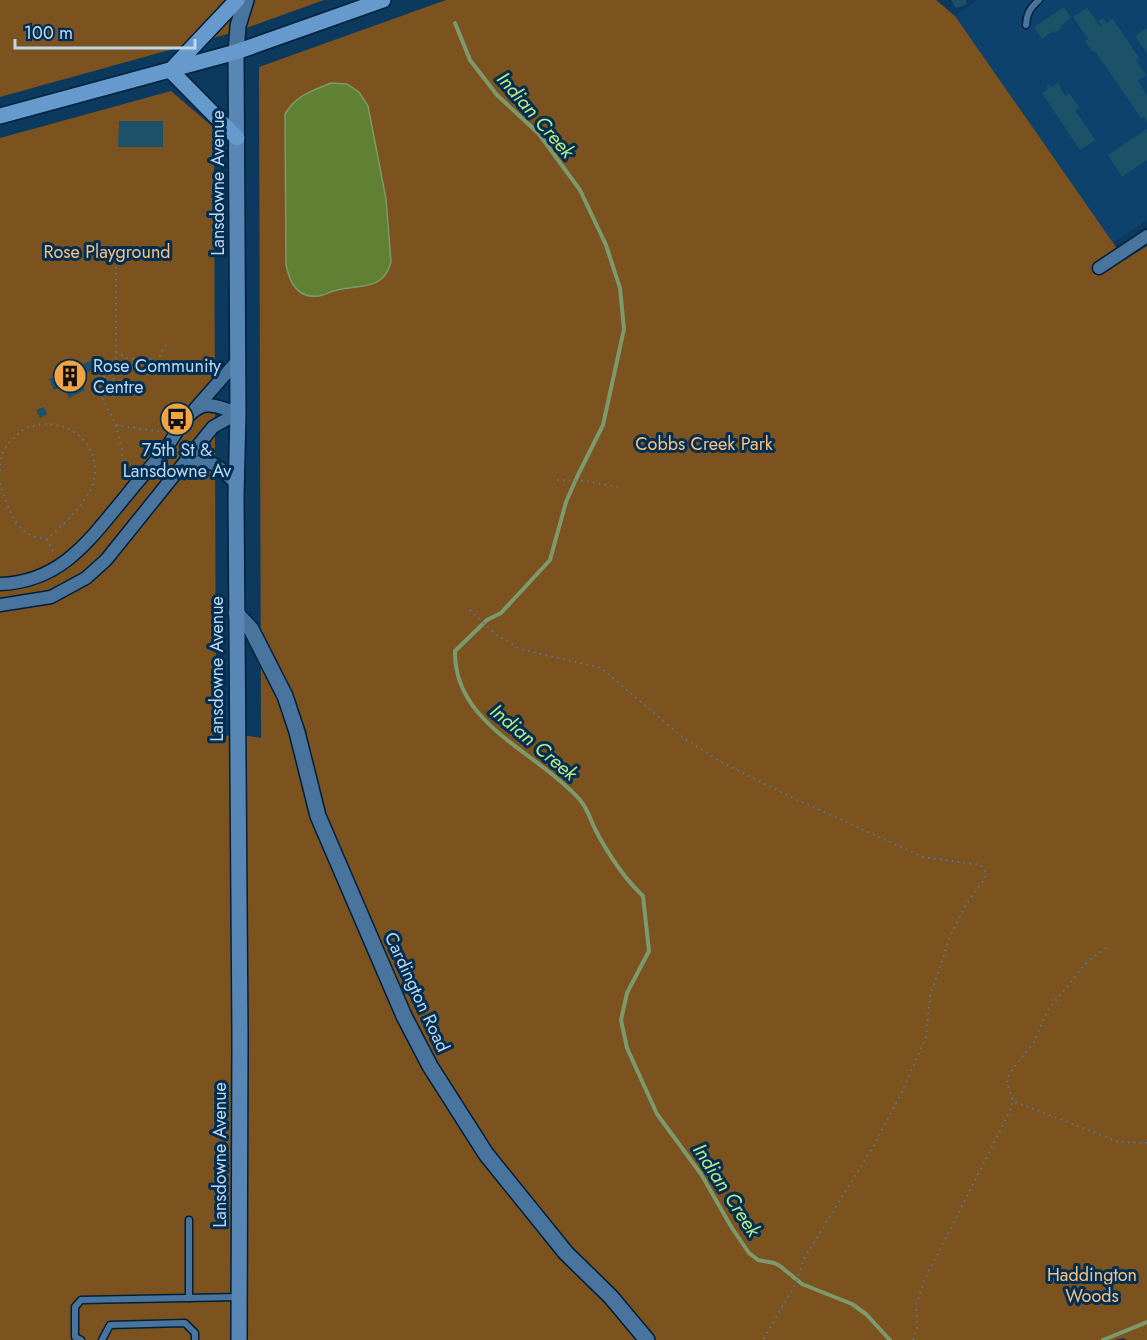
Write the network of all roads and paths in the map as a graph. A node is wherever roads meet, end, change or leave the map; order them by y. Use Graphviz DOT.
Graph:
graph roads {
  1 [pos="237,0"];
  2 [pos="246,0"];
  3 [pos="383,0"];
  4 [pos="1039,0"];
  5 [pos="1026,25"];
  6 [pos="236,52"];
  7 [pos="171,71"];
  8 [pos="0,116"];
  9 [pos="237,138"];
  10 [pos="1147,236"];
  11 [pos="116,267"];
  12 [pos="1099,268"];
  13 [pos="166,345"];
  14 [pos="116,352"];
  15 [pos="136,358"];
  16 [pos="238,360"];
  17 [pos="157,362"];
  18 [pos="162,367"];
  19 [pos="98,390"];
  20 [pos="194,411"];
  21 [pos="238,413"];
  22 [pos="116,425"];
  23 [pos="177,434"];
  24 [pos="177,470"];
  25 [pos="0,471"];
  26 [pos="557,480"];
  27 [pos="0,483"];
  28 [pos="236,484"];
  29 [pos="618,487"];
  30 [pos="126,496"];
  31 [pos="47,539"];
  32 [pos="61,565"];
  33 [pos="0,584"];
  34 [pos="0,605"];
  35 [pos="470,610"];
  36 [pos="236,613"];
  37 [pos="1106,948"];
  38 [pos="1013,1101"];
  39 [pos="1147,1143"];
  40 [pos="189,1220"];
  41 [pos="239,1297"];
  42 [pos="189,1298"];
  43 [pos="81,1340"];
  44 [pos="102,1340"];
  45 [pos="195,1340"];
  46 [pos="239,1340"];
  47 [pos="647,1340"];
  48 [pos="763,1340"];
  49 [pos="913,1340"];
  1 -- 7 [label="main road"];
  2 -- 6 [label="street, Lansdowne Avenue"];
  3 -- 6 [label="main road"];
  4 -- 5 [label="lane"];
  6 -- 7 [label="main road"];
  6 -- 9 [label="main road, Lansdowne Avenue"];
  7 -- 8 [label="main road"];
  7 -- 9 [label="main road"];
  9 -- 16 [label="main road, Lansdowne Avenue"];
  10 -- 12 [label="street"];
  11 -- 14 [label="path"];
  13 -- 17 [label="path"];
  14 -- 15 [label="path"];
  14 -- 19 [label="path"];
  15 -- 17 [label="path"];
  15 -- 19 [label="path"];
  16 -- 20 [label="street"];
  16 -- 21 [label="main road, Lansdowne Avenue"];
  17 -- 18 [label="path"];
  19 -- 22 [label="path"];
  20 -- 21 [label="street"];
  20 -- 23 [label="street"];
  21 -- 24 [label="street"];
  21 -- 28 [label="main road, Lansdowne Avenue"];
  22 -- 23 [label="path"];
  22 -- 30 [label="path"];
  23 -- 30 [label="street"];
  24 -- 28 [label="street"];
  24 -- 34 [label="street"];
  25 -- 31 [label="path"];
  26 -- 29 [label="path"];
  27 -- 31 [label="path"];
  28 -- 36 [label="main road, Lansdowne Avenue"];
  30 -- 32 [label="street"];
  31 -- 32 [label="path"];
  32 -- 33 [label="street"];
  35 -- 48 [label="path"];
  36 -- 41 [label="main road, Lansdowne Avenue"];
  36 -- 47 [label="street, Cardington Road"];
  37 -- 38 [label="path"];
  38 -- 39 [label="path"];
  38 -- 49 [label="path"];
  40 -- 42 [label="lane"];
  41 -- 42 [label="lane"];
  41 -- 46 [label="main road, Lansdowne Avenue"];
  42 -- 43 [label="lane"];
  44 -- 45 [label="lane"];
}
